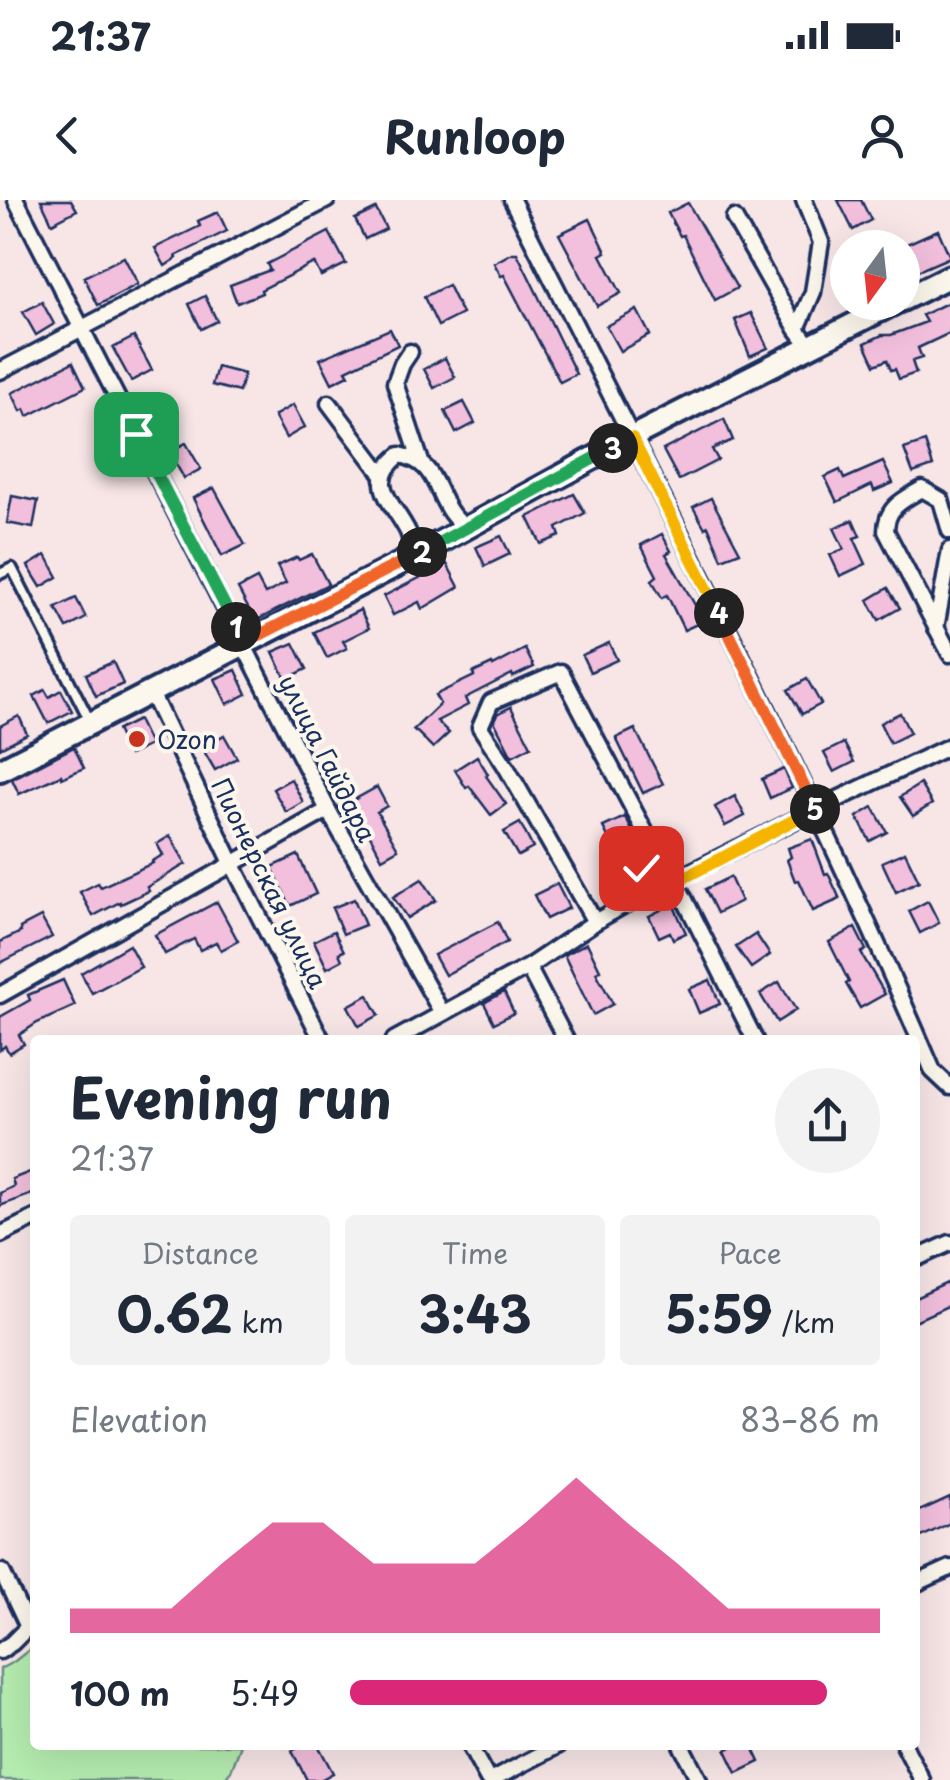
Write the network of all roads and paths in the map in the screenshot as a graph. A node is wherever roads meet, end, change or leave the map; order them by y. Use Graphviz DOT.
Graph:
graph roads {
  1 [pos="16,200"];
  2 [pos="327,200"];
  3 [pos="512,200"];
  4 [pos="804,200"];
  5 [pos="734,218"];
  6 [pos="950,276"];
  7 [pos="920,291"];
  8 [pos="863,320"];
  9 [pos="82,329"];
  10 [pos="796,329"];
  11 [pos="810,347"];
  12 [pos="410,352"];
  13 [pos="0,371"];
  14 [pos="329,404"];
  15 [pos="632,438"];
  16 [pos="421,462"];
  17 [pos="382,476"];
  18 [pos="466,529"];
  19 [pos="950,531"];
  20 [pos="950,550"];
  21 [pos="414,556"];
  22 [pos="0,574"];
  23 [pos="936,629"];
  24 [pos="244,643"];
  25 [pos="950,654"];
  26 [pos="150,693"];
  27 [pos="91,723"];
  28 [pos="950,746"];
  29 [pos="0,770"];
  30 [pos="328,810"];
  31 [pos="816,810"];
  32 [pos="233,865"];
  33 [pos="676,882"];
  34 [pos="626,904"];
  35 [pos="595,922"];
  36 [pos="528,967"];
  37 [pos="0,995"];
  38 [pos="442,1013"];
  39 [pos="319,1035"];
  40 [pos="403,1035"];
  41 [pos="563,1035"];
  42 [pos="752,1035"];
  43 [pos="917,1035"];
  44 [pos="920,1041"];
  45 [pos="920,1072"];
  46 [pos="933,1072"];
  47 [pos="950,1087"];
  48 [pos="30,1220"];
  49 [pos="0,1235"];
  50 [pos="950,1243"];
  51 [pos="920,1257"];
  52 [pos="950,1568"];
  53 [pos="2,1572"];
  54 [pos="920,1582"];
  55 [pos="0,1652"];
  56 [pos="472,1750"];
  57 [pos="549,1750"];
  58 [pos="683,1750"];
  59 [pos="907,1750"];
  60 [pos="490,1780"];
  61 [pos="698,1780"];
  62 [pos="922,1780"];
  1 -- 9 [label="street, улица Гайдара"];
  2 -- 9 [label="street"];
  3 -- 15 [label="street"];
  4 -- 10 [label="street"];
  5 -- 10 [label="street"];
  6 -- 7 [label="street"];
  8 -- 11 [label="street"];
  9 -- 13 [label="street"];
  9 -- 24 [label="street, улица Гайдара"];
  10 -- 11 [label="street"];
  11 -- 15 [label="street"];
  12 -- 16 [label="street"];
  14 -- 17 [label="street"];
  15 -- 18 [label="street"];
  15 -- 31 [label="street"];
  16 -- 17 [label="street"];
  16 -- 18 [label="street"];
  17 -- 21 [label="street"];
  18 -- 21 [label="street"];
  19 -- 23 [label="street"];
  20 -- 23 [label="street"];
  21 -- 24 [label="street"];
  22 -- 27 [label="lane"];
  23 -- 25 [label="street"];
  24 -- 26 [label="street"];
  24 -- 30 [label="street, улица Гайдара"];
  26 -- 27 [label="street"];
  26 -- 32 [label="street, Пионерская улица"];
  27 -- 29 [label="street"];
  28 -- 31 [label="street"];
  30 -- 32 [label="street"];
  30 -- 38 [label="street, улица Гайдара"];
  31 -- 33 [label="street"];
  31 -- 43 [label="street"];
  32 -- 37 [label="street"];
  32 -- 39 [label="street, Пионерская улица"];
  33 -- 34 [label="street"];
  33 -- 42 [label="street"];
  34 -- 35 [label="street"];
  34 -- 35 [label="street"];
  35 -- 36 [label="street"];
  36 -- 38 [label="street"];
  36 -- 41 [label="street"];
  38 -- 40 [label="street"];
  44 -- 46 [label="street"];
  45 -- 46 [label="street"];
  46 -- 47 [label="street"];
  48 -- 49 [label="street"];
  50 -- 51 [label="street"];
  52 -- 54 [label="street"];
  53 -- 55 [label="street"];
  56 -- 60 [label="street"];
  57 -- 60 [label="street"];
  58 -- 61 [label="street"];
  59 -- 62 [label="street"];
}
